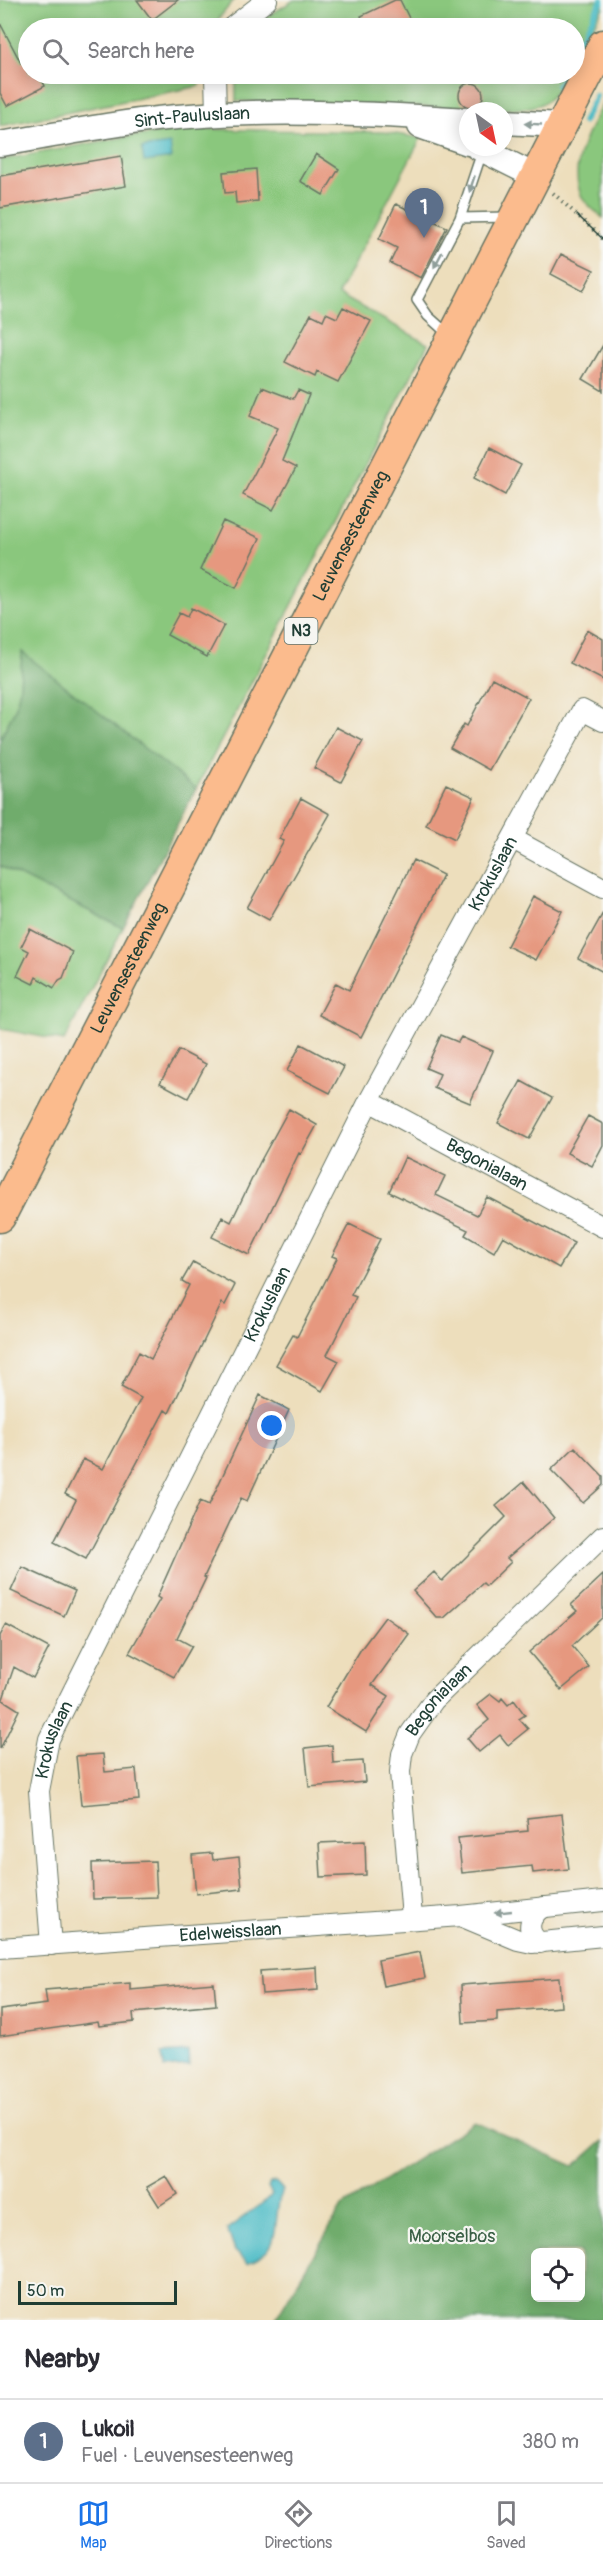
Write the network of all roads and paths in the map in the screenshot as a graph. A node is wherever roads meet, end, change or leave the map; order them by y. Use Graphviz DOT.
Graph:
graph roads {
  1 [pos="267,0"];
  2 [pos="244,18"];
  3 [pos="603,45"];
  4 [pos="585,79"];
  5 [pos="215,84"];
  6 [pos="583,84"];
  7 [pos="216,114"];
  8 [pos="386,115"];
  9 [pos="459,119"];
  10 [pos="513,122"];
  11 [pos="561,125"];
  12 [pos="459,141"];
  13 [pos="0,144"];
  14 [pos="474,156"];
  15 [pos="494,156"];
  16 [pos="535,176"];
  17 [pos="568,207"];
  18 [pos="460,218"];
  19 [pos="513,218"];
  20 [pos="603,239"];
  21 [pos="451,337"];
  22 [pos="603,720"];
  23 [pos="513,839"];
  24 [pos="603,888"];
  25 [pos="369,1101"];
  26 [pos="0,1217"];
  27 [pos="603,1227"];
  28 [pos="603,1536"];
  29 [pos="599,1906"];
  30 [pos="543,1907"];
  31 [pos="461,1916"];
  32 [pos="412,1918"];
  33 [pos="600,1934"];
  34 [pos="540,1943"];
  35 [pos="51,1945"];
  36 [pos="0,1948"];
  1 -- 2 [label="street"];
  3 -- 4 [label="main road, Leuvensesteenweg / N3"];
  5 -- 7 [label="street"];
  6 -- 11 [label="main road, Leuvensesteenweg / N3"];
  7 -- 8 [label="street, Sint-Pauluslaan"];
  7 -- 13 [label="street, Sint-Pauluslaan"];
  8 -- 9 [label="street, Sint-Pauluslaan"];
  8 -- 12 [label="street, Sint-Pauluslaan"];
  11 -- 10 [label="street, one-way"];
  11 -- 16 [label="main road, Leuvensesteenweg / N3"];
  14 -- 18 [label="lane, one-way"];
  15 -- 16 [label="street, Sint-Pauluslaan"];
  16 -- 19 [label="main road, Leuvensesteenweg / N3"];
  17 -- 20 [label="path"];
  18 -- 19 [label="lane"];
  18 -- 21 [label="lane, one-way"];
  19 -- 21 [label="main road, Leuvensesteenweg / N3"];
  21 -- 26 [label="main road, Leuvensesteenweg / N3"];
  22 -- 23 [label="street, Krokuslaan"];
  23 -- 24 [label="street"];
  23 -- 25 [label="street, Krokuslaan"];
  25 -- 27 [label="street, Begonialaan"];
  25 -- 35 [label="street, Krokuslaan"];
  28 -- 32 [label="street, Begonialaan"];
  29 -- 30 [label="street, Edelweisslaan"];
  30 -- 31 [label="street, Edelweisslaan, one-way"];
  30 -- 34 [label="street"];
  31 -- 32 [label="street, Edelweisslaan"];
  31 -- 34 [label="street, Edelweisslaan"];
  32 -- 35 [label="street, Edelweisslaan"];
  33 -- 34 [label="street, Edelweisslaan"];
  35 -- 36 [label="street, Edelweisslaan"];
}
